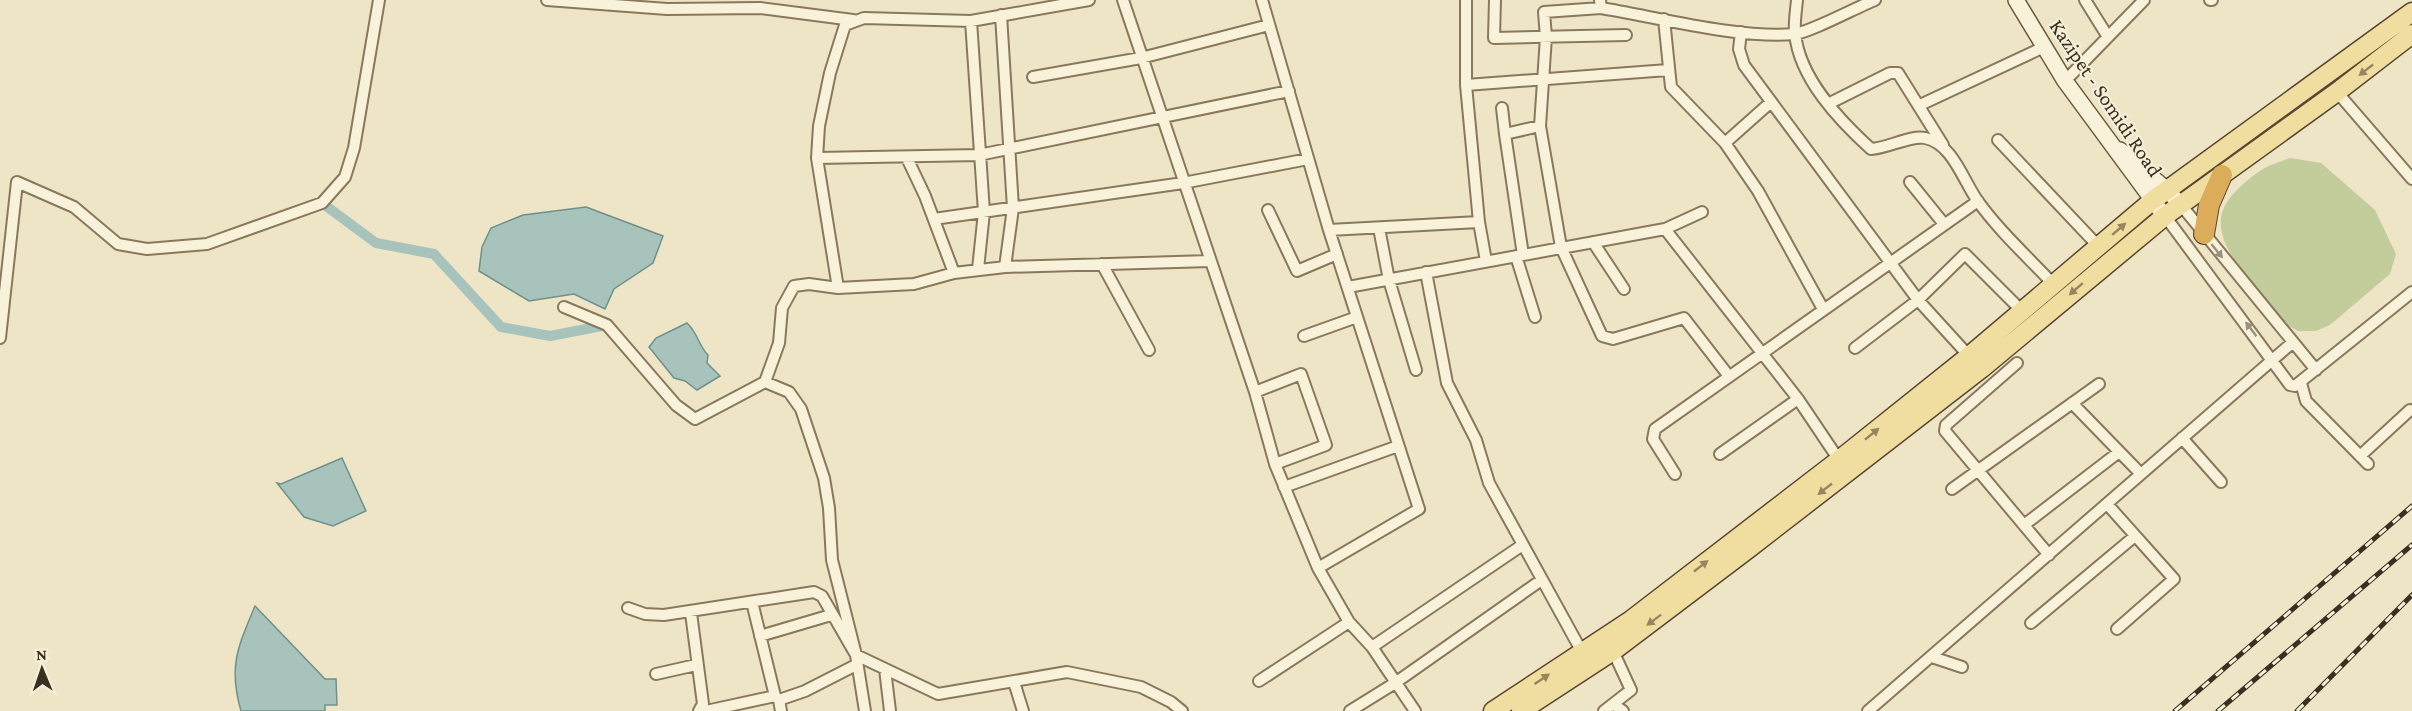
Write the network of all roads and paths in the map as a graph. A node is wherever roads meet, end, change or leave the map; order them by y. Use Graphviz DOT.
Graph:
graph roads {
  1 [pos="379,0"];
  2 [pos="547,0"];
  3 [pos="1089,0"];
  4 [pos="1123,0"];
  5 [pos="1262,0"];
  6 [pos="1466,0"];
  7 [pos="1495,0"];
  8 [pos="1797,0"];
  9 [pos="1875,0"];
  10 [pos="2016,0"];
  11 [pos="2085,0"];
  12 [pos="2144,0"];
  13 [pos="723,4"];
  14 [pos="1601,4"];
  15 [pos="2412,12"];
  16 [pos="1002,15"];
  17 [pos="1664,19"];
  18 [pos="854,20"];
  19 [pos="971,21"];
  20 [pos="1269,25"];
  21 [pos="1741,32"];
  22 [pos="1795,34"];
  23 [pos="2412,34"];
  24 [pos="1626,35"];
  25 [pos="1546,37"];
  26 [pos="2108,37"];
  27 [pos="2044,47"];
  28 [pos="1141,58"];
  29 [pos="1668,70"];
  30 [pos="1033,77"];
  31 [pos="1542,80"];
  32 [pos="2065,81"];
  33 [pos="1466,85"];
  34 [pos="1289,91"];
  35 [pos="2337,92"];
  36 [pos="1772,102"];
  37 [pos="1830,103"];
  38 [pos="1920,105"];
  39 [pos="1502,108"];
  40 [pos="1161,119"];
  41 [pos="1540,126"];
  42 [pos="1505,134"];
  43 [pos="1998,140"];
  44 [pos="1725,143"];
  45 [pos="1943,145"];
  46 [pos="2115,147"];
  47 [pos="1009,151"];
  48 [pos="979,155"];
  49 [pos="817,158"];
  50 [pos="907,158"];
  51 [pos="1308,159"];
  52 [pos="2222,175"];
  53 [pos="2412,179"];
  54 [pos="1910,182"];
  55 [pos="1183,183"];
  56 [pos="2167,190"];
  57 [pos="1978,201"];
  58 [pos="2152,201"];
  59 [pos="2181,205"];
  60 [pos="1013,208"];
  61 [pos="1268,210"];
  62 [pos="984,212"];
  63 [pos="1702,212"];
  64 [pos="2165,216"];
  65 [pos="934,219"];
  66 [pos="1479,222"];
  67 [pos="1944,224"];
  68 [pos="1379,228"];
  69 [pos="1665,229"];
  70 [pos="1329,230"];
  71 [pos="2204,234"];
  72 [pos="1593,242"];
  73 [pos="1561,247"];
  74 [pos="2099,247"];
  75 [pos="1337,254"];
  76 [pos="1520,255"];
  77 [pos="1210,261"];
  78 [pos="1486,261"];
  79 [pos="1890,262"];
  80 [pos="1102,264"];
  81 [pos="1005,267"];
  82 [pos="978,269"];
  83 [pos="1426,272"];
  84 [pos="954,273"];
  85 [pos="1389,280"];
  86 [pos="2055,286"];
  87 [pos="1347,287"];
  88 [pos="838,288"];
  89 [pos="1624,289"];
  90 [pos="2412,292"];
  91 [pos="1918,300"];
  92 [pos="564,307"];
  93 [pos="1823,309"];
  94 [pos="2022,311"];
  95 [pos="1357,317"];
  96 [pos="1535,317"];
  97 [pos="1304,336"];
  98 [pos="0,338"];
  99 [pos="2292,343"];
  100 [pos="1855,348"];
  101 [pos="1149,350"];
  102 [pos="1761,352"];
  103 [pos="1969,356"];
  104 [pos="2273,359"];
  105 [pos="2017,363"];
  106 [pos="1416,370"];
  107 [pos="2316,370"];
  108 [pos="1728,375"];
  109 [pos="765,382"];
  110 [pos="2301,383"];
  111 [pos="2099,384"];
  112 [pos="1255,392"];
  113 [pos="1798,399"];
  114 [pos="2072,403"];
  115 [pos="2410,410"];
  116 [pos="2182,438"];
  117 [pos="1398,446"];
  118 [pos="2119,452"];
  119 [pos="1720,454"];
  120 [pos="1839,460"];
  121 [pos="1275,464"];
  122 [pos="1977,471"];
  123 [pos="1675,474"];
  124 [pos="2141,474"];
  125 [pos="2221,482"];
  126 [pos="1284,487"];
  127 [pos="1952,489"];
  128 [pos="2107,504"];
  129 [pos="2024,525"];
  130 [pos="2135,537"];
  131 [pos="1521,546"];
  132 [pos="2049,555"];
  133 [pos="1318,567"];
  134 [pos="1540,581"];
  135 [pos="752,602"];
  136 [pos="628,608"];
  137 [pos="691,613"];
  138 [pos="831,615"];
  139 [pos="1349,621"];
  140 [pos="2031,623"];
  141 [pos="2117,629"];
  142 [pos="760,636"];
  143 [pos="1372,647"];
  144 [pos="1613,651"];
  145 [pos="1582,652"];
  146 [pos="1932,657"];
  147 [pos="856,660"];
  148 [pos="696,665"];
  149 [pos="1962,667"];
  150 [pos="885,669"];
  151 [pos="656,674"];
  152 [pos="1259,681"];
  153 [pos="1014,682"];
  154 [pos="1395,683"];
  155 [pos="778,702"];
  156 [pos="1608,707"];
  157 [pos="699,711"];
  158 [pos="706,711"];
  159 [pos="865,711"];
  160 [pos="890,711"];
  161 [pos="1023,711"];
  162 [pos="1182,711"];
  163 [pos="1350,711"];
  164 [pos="1414,711"];
  165 [pos="1493,711"];
  166 [pos="1521,711"];
  167 [pos="1623,711"];
  168 [pos="1868,711"];
  1 -- 98 [label="street"];
  2 -- 13 [label="street"];
  3 -- 16 [label="street"];
  4 -- 28 [label="street"];
  5 -- 20 [label="street"];
  6 -- 33 [label="street"];
  7 -- 25 [label="street"];
  8 -- 22 [label="street"];
  9 -- 22 [label="street"];
  10 -- 27 [label="street, Kazipet - Somidi Road"];
  11 -- 26 [label="street"];
  12 -- 26 [label="street"];
  13 -- 18 [label="street"];
  14 -- 17 [label="street"];
  14 -- 25 [label="street"];
  15 -- 56 [label="main road"];
  16 -- 19 [label="street"];
  16 -- 47 [label="street"];
  17 -- 21 [label="street"];
  17 -- 29 [label="street"];
  18 -- 19 [label="street"];
  18 -- 49 [label="street"];
  19 -- 48 [label="street"];
  20 -- 28 [label="street"];
  20 -- 34 [label="street"];
  21 -- 22 [label="street"];
  21 -- 36 [label="street"];
  22 -- 37 [label="street"];
  23 -- 35 [label="main road, one-way"];
  24 -- 25 [label="street"];
  25 -- 31 [label="street"];
  26 -- 32 [label="street"];
  27 -- 32 [label="street, Kazipet - Somidi Road"];
  27 -- 38 [label="street"];
  28 -- 30 [label="street"];
  28 -- 40 [label="street"];
  29 -- 31 [label="street"];
  29 -- 44 [label="street"];
  31 -- 33 [label="street"];
  31 -- 41 [label="street"];
  32 -- 46 [label="street, Kazipet - Somidi Road"];
  33 -- 66 [label="street"];
  34 -- 40 [label="street"];
  34 -- 51 [label="street"];
  35 -- 52 [label="main road"];
  35 -- 53 [label="street"];
  36 -- 44 [label="street"];
  36 -- 79 [label="street"];
  37 -- 38 [label="street"];
  37 -- 45 [label="street"];
  38 -- 45 [label="street"];
  39 -- 42 [label="street"];
  40 -- 47 [label="street"];
  40 -- 55 [label="street"];
  41 -- 42 [label="street"];
  41 -- 73 [label="street"];
  42 -- 76 [label="street"];
  43 -- 74 [label="street"];
  44 -- 93 [label="street"];
  45 -- 57 [label="street"];
  46 -- 56 [label="street"];
  46 -- 58 [label="street, Kazipet - Somidi Road"];
  47 -- 48 [label="street"];
  47 -- 60 [label="street"];
  48 -- 50 [label="street"];
  48 -- 62 [label="street"];
  49 -- 50 [label="street"];
  49 -- 88 [label="street"];
  50 -- 65 [label="street"];
  51 -- 55 [label="street"];
  51 -- 70 [label="street"];
  52 -- 59 [label="main road"];
  52 -- 71 [label="highway"];
  54 -- 67 [label="street"];
  55 -- 60 [label="street"];
  55 -- 77 [label="street"];
  56 -- 58 [label="main road"];
  56 -- 59 [label="street"];
  57 -- 67 [label="street"];
  57 -- 86 [label="street"];
  58 -- 64 [label="street, Kazipet - Somidi Road"];
  74 -- 58 [label="main road, one-way"];
  59 -- 64 [label="main road"];
  59 -- 71 [label="street"];
  60 -- 62 [label="street"];
  60 -- 81 [label="street"];
  61 -- 75 [label="street"];
  62 -- 65 [label="street"];
  62 -- 82 [label="street"];
  63 -- 69 [label="street"];
  104 -- 64 [label="street, one-way"];
  64 -- 144 [label="main road, one-way"];
  65 -- 84 [label="street"];
  66 -- 68 [label="street"];
  66 -- 78 [label="street"];
  67 -- 79 [label="street"];
  68 -- 70 [label="street"];
  68 -- 85 [label="street"];
  69 -- 72 [label="street"];
  69 -- 102 [label="street"];
  70 -- 75 [label="street"];
  71 -- 99 [label="street, one-way"];
  72 -- 73 [label="street"];
  72 -- 89 [label="street"];
  73 -- 76 [label="street"];
  73 -- 108 [label="street"];
  74 -- 86 [label="main road"];
  75 -- 87 [label="street"];
  76 -- 78 [label="street"];
  76 -- 96 [label="street"];
  77 -- 80 [label="street"];
  77 -- 112 [label="street"];
  78 -- 83 [label="street"];
  79 -- 91 [label="street"];
  79 -- 93 [label="street"];
  80 -- 81 [label="street"];
  80 -- 101 [label="street"];
  81 -- 82 [label="street"];
  82 -- 84 [label="street"];
  83 -- 85 [label="street"];
  83 -- 131 [label="street"];
  84 -- 88 [label="street"];
  85 -- 87 [label="street"];
  85 -- 106 [label="street"];
  86 -- 94 [label="main road"];
  87 -- 95 [label="street"];
  88 -- 109 [label="street"];
  90 -- 107 [label="street"];
  91 -- 94 [label="street"];
  91 -- 100 [label="street"];
  91 -- 103 [label="street"];
  92 -- 109 [label="street"];
  93 -- 102 [label="street"];
  94 -- 103 [label="main road"];
  95 -- 97 [label="street"];
  95 -- 117 [label="street"];
  99 -- 104 [label="street"];
  99 -- 107 [label="street"];
  102 -- 108 [label="street"];
  102 -- 113 [label="street"];
  120 -- 103 [label="main road, one-way"];
  104 -- 110 [label="street"];
  104 -- 116 [label="street"];
  105 -- 122 [label="street"];
  107 -- 110 [label="street"];
  108 -- 123 [label="street"];
  109 -- 147 [label="street"];
  110 -- 115 [label="street"];
  111 -- 114 [label="street"];
  112 -- 121 [label="street"];
  112 -- 121 [label="street"];
  113 -- 119 [label="street"];
  113 -- 120 [label="street"];
  114 -- 118 [label="street"];
  114 -- 122 [label="street"];
  116 -- 124 [label="street"];
  116 -- 125 [label="street"];
  117 -- 126 [label="street"];
  117 -- 133 [label="street"];
  118 -- 124 [label="street"];
  118 -- 129 [label="street"];
  145 -- 120 [label="main road, one-way"];
  121 -- 126 [label="street"];
  122 -- 127 [label="street"];
  122 -- 129 [label="street"];
  124 -- 128 [label="street"];
  126 -- 133 [label="street"];
  128 -- 130 [label="street"];
  128 -- 132 [label="street"];
  129 -- 132 [label="street"];
  130 -- 140 [label="street"];
  130 -- 141 [label="street"];
  131 -- 134 [label="street"];
  131 -- 143 [label="street"];
  132 -- 146 [label="street"];
  133 -- 139 [label="street"];
  134 -- 145 [label="street"];
  134 -- 154 [label="street"];
  135 -- 137 [label="street"];
  135 -- 138 [label="street"];
  135 -- 142 [label="street"];
  136 -- 137 [label="street"];
  137 -- 148 [label="street"];
  138 -- 142 [label="street"];
  138 -- 147 [label="street"];
  139 -- 143 [label="street"];
  139 -- 152 [label="street"];
  142 -- 155 [label="street"];
  143 -- 154 [label="street"];
  144 -- 156 [label="street"];
  144 -- 166 [label="main road"];
  165 -- 145 [label="main road, one-way"];
  146 -- 149 [label="street"];
  146 -- 168 [label="street"];
  147 -- 150 [label="street"];
  147 -- 155 [label="street"];
  147 -- 159 [label="street"];
  148 -- 151 [label="street"];
  148 -- 157 [label="street"];
  150 -- 153 [label="street"];
  150 -- 160 [label="street"];
  153 -- 161 [label="street"];
  153 -- 162 [label="street"];
  154 -- 163 [label="street"];
  154 -- 164 [label="street"];
  155 -- 158 [label="street"];
  156 -- 167 [label="street"];
}
